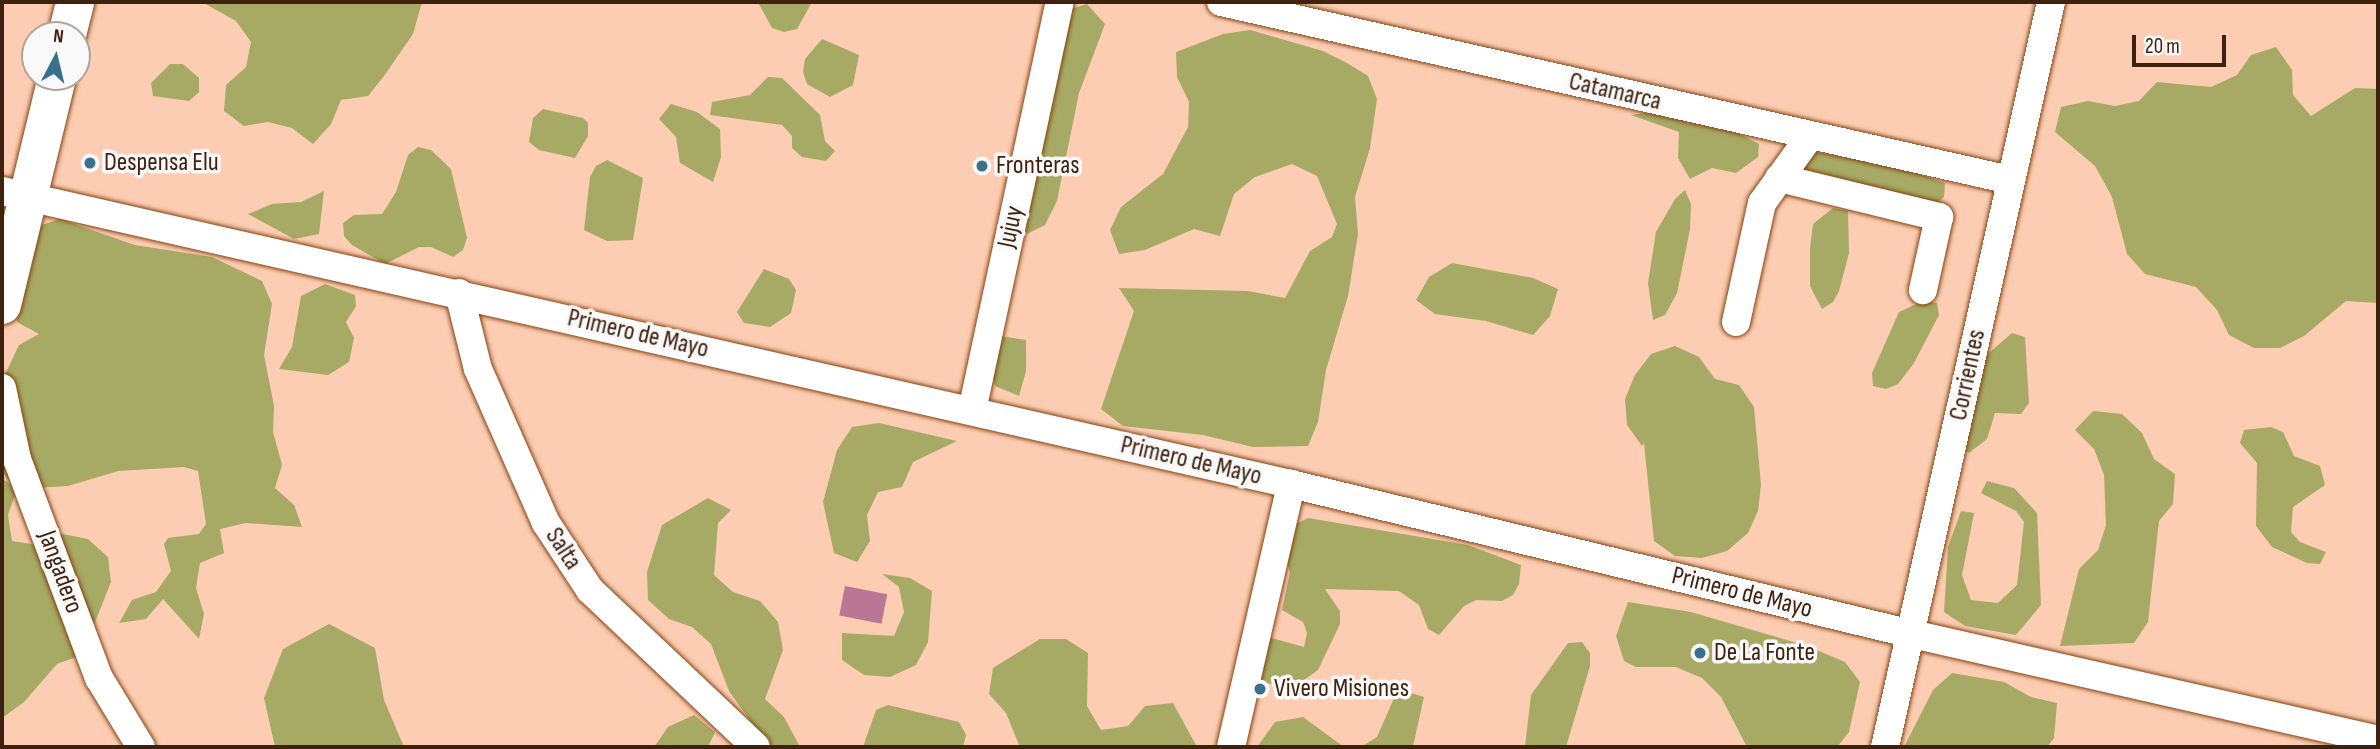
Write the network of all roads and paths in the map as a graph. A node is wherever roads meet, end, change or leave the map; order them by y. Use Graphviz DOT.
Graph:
graph roads {
  1 [pos="75,2"];
  2 [pos="1060,2"];
  3 [pos="1221,2"];
  4 [pos="2051,2"];
  5 [pos="70,21"];
  6 [pos="52,91"];
  7 [pos="1810,136"];
  8 [pos="1779,178"];
  9 [pos="2010,180"];
  10 [pos="15,195"];
  11 [pos="1923,290"];
  12 [pos="459,293"];
  13 [pos="2,305"];
  14 [pos="1736,321"];
  15 [pos="2,388"];
  16 [pos="972,411"];
  17 [pos="1291,484"];
  18 [pos="1912,634"];
  19 [pos="2378,740"];
  20 [pos="141,747"];
  21 [pos="756,747"];
  22 [pos="1231,747"];
  23 [pos="1885,747"];
  1 -- 5 [label="main road"];
  2 -- 16 [label="street, Jujuy"];
  3 -- 7 [label="street, Catamarca"];
  4 -- 9 [label="street, Corrientes"];
  6 -- 10 [label="main road"];
  7 -- 8 [label="street"];
  7 -- 9 [label="street, Catamarca"];
  8 -- 11 [label="street"];
  8 -- 14 [label="street"];
  9 -- 18 [label="street, Corrientes"];
  10 -- 12 [label="street, Primero de Mayo"];
  10 -- 13 [label="main road"];
  12 -- 16 [label="street, Primero de Mayo"];
  12 -- 21 [label="street, Salta"];
  15 -- 20 [label="street, Jangadero"];
  16 -- 17 [label="street, Primero de Mayo"];
  17 -- 18 [label="street, Primero de Mayo"];
  17 -- 22 [label="street"];
  18 -- 19 [label="street, Primero de Mayo"];
  18 -- 23 [label="street, Corrientes"];
}
